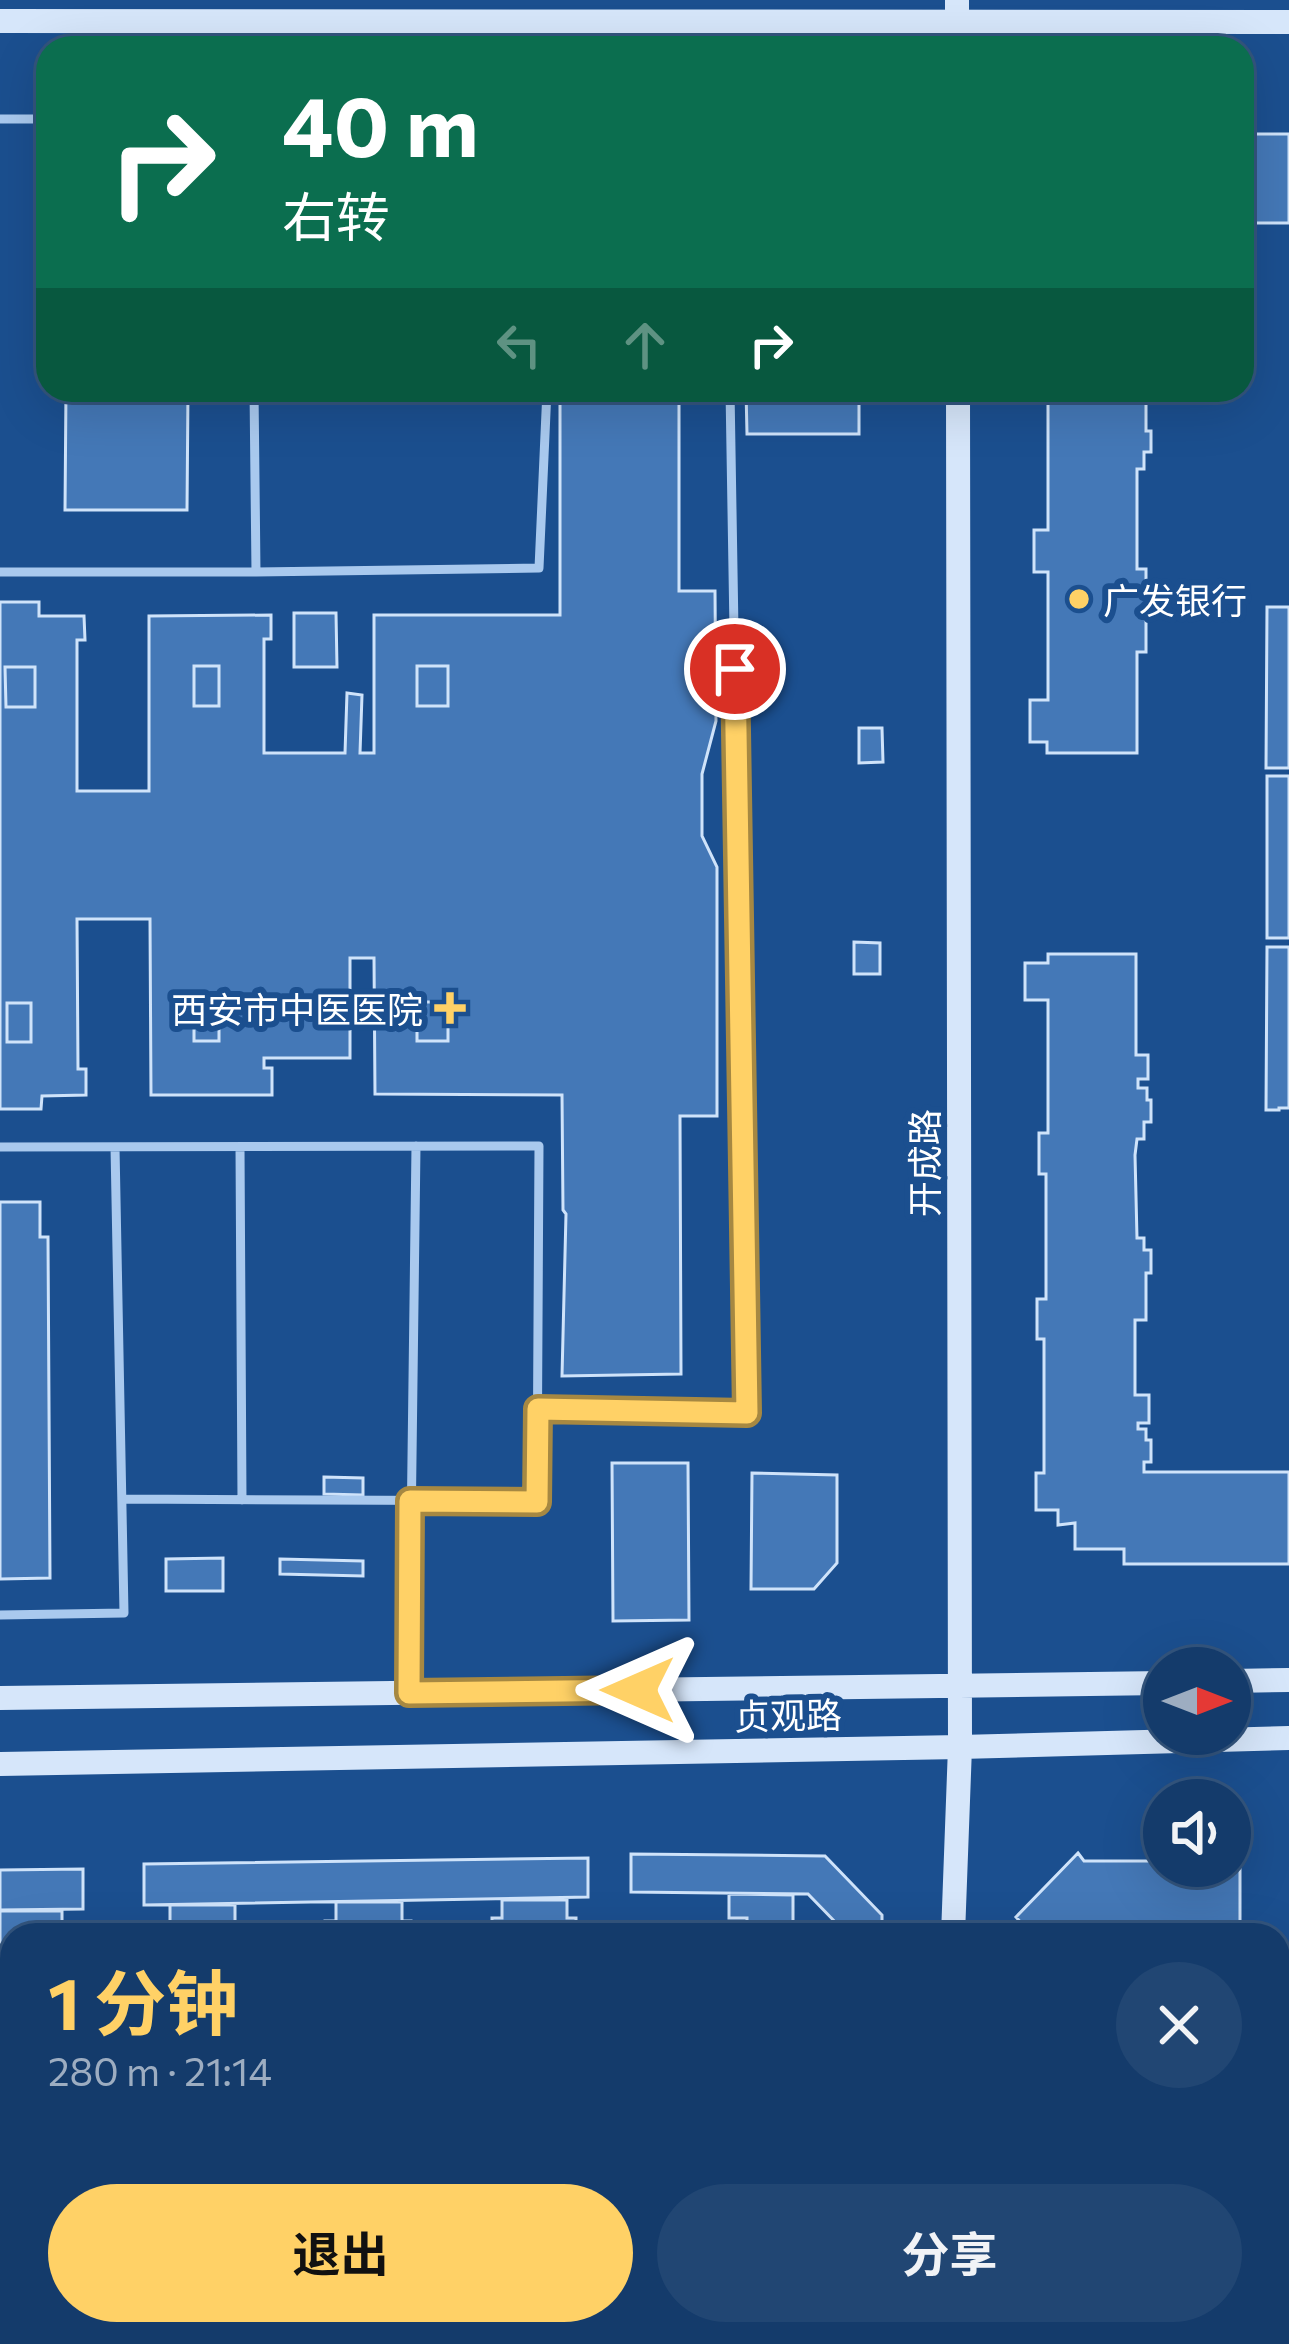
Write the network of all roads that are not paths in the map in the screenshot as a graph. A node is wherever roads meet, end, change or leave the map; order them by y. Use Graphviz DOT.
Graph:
graph roads {
  1 [pos="0,21"];
  2 [pos="1289,22"];
  3 [pos="957,23"];
  4 [pos="0,119"];
  5 [pos="36,119"];
  6 [pos="254,402"];
  7 [pos="546,402"];
  8 [pos="730,402"];
  9 [pos="958,402"];
  10 [pos="0,572"];
  11 [pos="256,572"];
  12 [pos="416,1146"];
  13 [pos="0,1147"];
  14 [pos="115,1147"];
  15 [pos="240,1147"];
  16 [pos="538,1409"];
  17 [pos="122,1499"];
  18 [pos="242,1500"];
  19 [pos="410,1501"];
  20 [pos="0,1616"];
  21 [pos="1289,1680"];
  22 [pos="1251,1681"];
  23 [pos="1143,1684"];
  24 [pos="959,1688"];
  25 [pos="409,1693"];
  26 [pos="0,1698"];
  27 [pos="1289,1738"];
  28 [pos="960,1747"];
  29 [pos="0,1764"];
  30 [pos="953,1923"];
  1 -- 3 [label="street"];
  2 -- 3 [label="street"];
  4 -- 5 [label="lane"];
  6 -- 11 [label="lane"];
  7 -- 11 [label="lane"];
  8 -- 16 [label="lane"];
  9 -- 24 [label="street, 开成路"];
  10 -- 11 [label="lane"];
  12 -- 15 [label="lane"];
  12 -- 16 [label="lane"];
  12 -- 19 [label="lane"];
  13 -- 14 [label="lane"];
  14 -- 15 [label="lane"];
  14 -- 17 [label="lane"];
  15 -- 18 [label="lane"];
  16 -- 19 [label="lane"];
  17 -- 18 [label="lane"];
  17 -- 20 [label="lane"];
  18 -- 19 [label="lane"];
  19 -- 25 [label="lane"];
  21 -- 22 [label="street"];
  23 -- 24 [label="street, 贞观路"];
  24 -- 25 [label="street, 贞观路"];
  24 -- 28 [label="street, 开成路"];
  25 -- 26 [label="street, 贞观路"];
  27 -- 28 [label="street, 贞观路"];
  28 -- 29 [label="street, 贞观路"];
  28 -- 30 [label="street, 开成路"];
}
